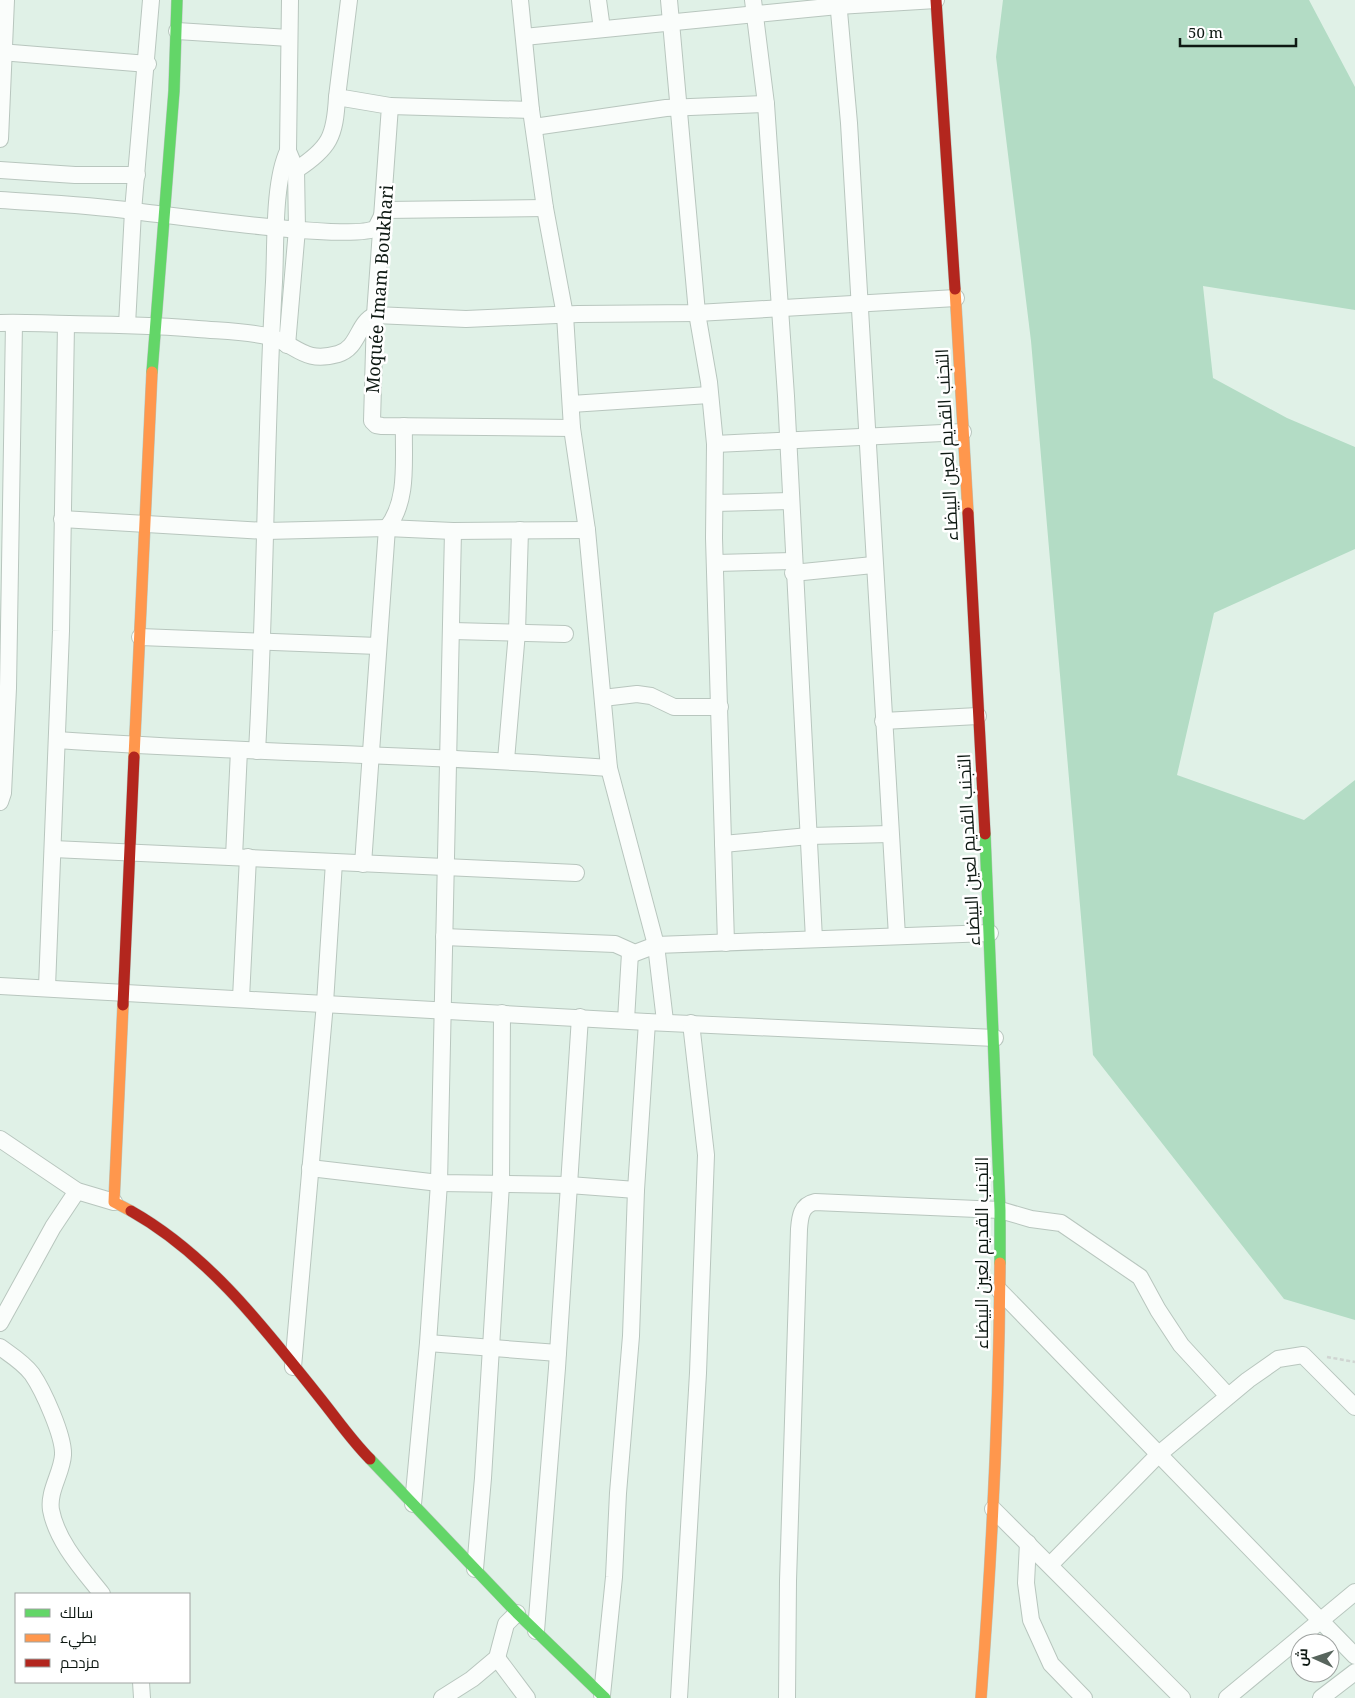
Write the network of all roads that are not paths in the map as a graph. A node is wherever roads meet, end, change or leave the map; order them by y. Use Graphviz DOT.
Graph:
graph roads {
  1 [pos="6,0"];
  2 [pos="152,0"];
  3 [pos="177,0"];
  4 [pos="290,0"];
  5 [pos="349,0"];
  6 [pos="520,0"];
  7 [pos="598,0"];
  8 [pos="669,0"];
  9 [pos="936,0"];
  10 [pos="838,3"];
  11 [pos="754,7"];
  12 [pos="670,21"];
  13 [pos="602,29"];
  14 [pos="176,31"];
  15 [pos="524,37"];
  16 [pos="289,38"];
  17 [pos="2,52"];
  18 [pos="148,64"];
  19 [pos="337,97"];
  20 [pos="766,104"];
  21 [pos="390,106"];
  22 [pos="678,107"];
  23 [pos="532,110"];
  24 [pos="534,127"];
  25 [pos="0,139"];
  26 [pos="288,151"];
  27 [pos="0,170"];
  28 [pos="296,170"];
  29 [pos="137,175"];
  30 [pos="0,200"];
  31 [pos="545,208"];
  32 [pos="384,210"];
  33 [pos="134,211"];
  34 [pos="164,216"];
  35 [pos="277,227"];
  36 [pos="297,229"];
  37 [pos="956,298"];
  38 [pos="859,302"];
  39 [pos="780,308"];
  40 [pos="697,313"];
  41 [pos="375,314"];
  42 [pos="565,315"];
  43 [pos="7,323"];
  44 [pos="66,324"];
  45 [pos="127,325"];
  46 [pos="154,325"];
  47 [pos="271,337"];
  48 [pos="287,345"];
  49 [pos="709,395"];
  50 [pos="571,404"];
  51 [pos="404,426"];
  52 [pos="572,428"];
  53 [pos="963,432"];
  54 [pos="866,436"];
  55 [pos="788,440"];
  56 [pos="715,444"];
  57 [pos="790,501"];
  58 [pos="715,503"];
  59 [pos="62,519"];
  60 [pos="144,525"];
  61 [pos="387,528"];
  62 [pos="520,530"];
  63 [pos="587,530"];
  64 [pos="266,531"];
  65 [pos="453,531"];
  66 [pos="716,563"];
  67 [pos="873,565"];
  68 [pos="793,567"];
  69 [pos="453,631"];
  70 [pos="517,632"];
  71 [pos="565,634"];
  72 [pos="140,637"];
  73 [pos="264,642"];
  74 [pos="378,646"];
  75 [pos="603,698"];
  76 [pos="720,708"];
  77 [pos="978,716"];
  78 [pos="883,721"];
  79 [pos="57,740"];
  80 [pos="136,746"];
  81 [pos="239,750"];
  82 [pos="257,750"];
  83 [pos="370,755"];
  84 [pos="448,758"];
  85 [pos="506,760"];
  86 [pos="609,768"];
  87 [pos="0,802"];
  88 [pos="890,834"];
  89 [pos="809,836"];
  90 [pos="723,844"];
  91 [pos="53,849"];
  92 [pos="132,851"];
  93 [pos="241,857"];
  94 [pos="334,862"];
  95 [pos="364,864"];
  96 [pos="447,867"];
  97 [pos="576,873"];
  98 [pos="990,933"];
  99 [pos="444,936"];
  100 [pos="897,936"];
  101 [pos="814,939"];
  102 [pos="726,943"];
  103 [pos="656,944"];
  104 [pos="630,953"];
  105 [pos="0,986"];
  106 [pos="47,987"];
  107 [pos="125,991"];
  108 [pos="241,998"];
  109 [pos="325,1003"];
  110 [pos="443,1010"];
  111 [pos="502,1014"];
  112 [pos="580,1017"];
  113 [pos="626,1020"];
  114 [pos="665,1021"];
  115 [pos="647,1022"];
  116 [pos="691,1023"];
  117 [pos="995,1038"];
  118 [pos="0,1139"];
  119 [pos="310,1168"];
  120 [pos="439,1183"];
  121 [pos="501,1184"];
  122 [pos="569,1185"];
  123 [pos="636,1190"];
  124 [pos="77,1191"];
  125 [pos="114,1202"];
  126 [pos="1000,1210"];
  127 [pos="999,1290"];
  128 [pos="0,1323"];
  129 [pos="428,1343"];
  130 [pos="0,1347"];
  131 [pos="491,1350"];
  132 [pos="558,1353"];
  133 [pos="293,1367"];
  134 [pos="1228,1396"];
  135 [pos="1355,1407"];
  136 [pos="1159,1454"];
  137 [pos="413,1504"];
  138 [pos="993,1509"];
  139 [pos="1028,1543"];
  140 [pos="1050,1565"];
  141 [pos="475,1570"];
  142 [pos="1355,1592"];
  143 [pos="101,1593"];
  144 [pos="517,1613"];
  145 [pos="1320,1621"];
  146 [pos="536,1631"];
  147 [pos="1355,1656"];
  148 [pos="497,1658"];
  149 [pos="1355,1672"];
  150 [pos="141,1683"];
  151 [pos="603,1697"];
  152 [pos="142,1698"];
  153 [pos="442,1698"];
  154 [pos="527,1698"];
  155 [pos="679,1698"];
  156 [pos="787,1698"];
  157 [pos="981,1698"];
  158 [pos="1084,1698"];
  159 [pos="1182,1698"];
  160 [pos="1226,1698"];
  161 [pos="1321,1698"];
  1 -- 17 [label="street"];
  2 -- 18 [label="street"];
  3 -- 14 [label="street"];
  4 -- 16 [label="street"];
  5 -- 19 [label="street"];
  6 -- 15 [label="street"];
  7 -- 13 [label="street"];
  8 -- 12 [label="street"];
  9 -- 10 [label="street"];
  9 -- 37 [label="street, التجنب القديم لعين البيضاء"];
  10 -- 11 [label="street"];
  10 -- 38 [label="street"];
  11 -- 12 [label="street"];
  11 -- 20 [label="street"];
  12 -- 13 [label="street"];
  12 -- 22 [label="street"];
  13 -- 15 [label="street"];
  14 -- 16 [label="street"];
  14 -- 34 [label="street"];
  15 -- 23 [label="street"];
  16 -- 26 [label="street"];
  17 -- 18 [label="street"];
  17 -- 25 [label="street"];
  18 -- 29 [label="street"];
  19 -- 21 [label="street"];
  19 -- 28 [label="street"];
  20 -- 22 [label="street"];
  20 -- 39 [label="street"];
  21 -- 23 [label="street"];
  21 -- 32 [label="street, Moquée Imam Boukhari"];
  22 -- 24 [label="street"];
  22 -- 40 [label="street"];
  23 -- 24 [label="street"];
  24 -- 31 [label="street"];
  26 -- 28 [label="street"];
  26 -- 35 [label="street"];
  27 -- 29 [label="street"];
  28 -- 36 [label="street"];
  29 -- 33 [label="street"];
  30 -- 33 [label="street"];
  31 -- 32 [label="street"];
  31 -- 42 [label="street"];
  32 -- 36 [label="street"];
  32 -- 41 [label="street, Moquée Imam Boukhari"];
  33 -- 34 [label="street"];
  33 -- 45 [label="street"];
  34 -- 35 [label="street"];
  34 -- 46 [label="street"];
  35 -- 36 [label="street"];
  35 -- 47 [label="street"];
  36 -- 48 [label="street"];
  37 -- 38 [label="street"];
  37 -- 53 [label="street, التجنب القديم لعين البيضاء"];
  38 -- 39 [label="street"];
  38 -- 54 [label="street"];
  39 -- 40 [label="street"];
  39 -- 55 [label="street"];
  40 -- 42 [label="street"];
  40 -- 49 [label="street"];
  41 -- 42 [label="street"];
  41 -- 48 [label="street"];
  41 -- 51 [label="street, Moquée Imam Boukhari"];
  42 -- 50 [label="street"];
  43 -- 44 [label="street"];
  43 -- 87 [label="street"];
  44 -- 45 [label="street"];
  44 -- 59 [label="street"];
  45 -- 46 [label="street"];
  46 -- 47 [label="street"];
  46 -- 60 [label="street"];
  47 -- 48 [label="street"];
  47 -- 64 [label="street"];
  49 -- 50 [label="street"];
  49 -- 56 [label="street"];
  50 -- 52 [label="street"];
  51 -- 52 [label="street, Moquée Imam Boukhari"];
  51 -- 61 [label="street"];
  52 -- 63 [label="street"];
  53 -- 54 [label="street"];
  53 -- 77 [label="street, التجنب القديم لعين البيضاء"];
  54 -- 55 [label="street"];
  54 -- 67 [label="street"];
  55 -- 56 [label="street"];
  55 -- 57 [label="street"];
  56 -- 58 [label="street"];
  57 -- 58 [label="street"];
  57 -- 68 [label="street"];
  58 -- 66 [label="street"];
  59 -- 60 [label="street"];
  59 -- 79 [label="street"];
  60 -- 64 [label="street"];
  60 -- 72 [label="street"];
  61 -- 64 [label="street"];
  61 -- 65 [label="street"];
  61 -- 74 [label="street"];
  62 -- 63 [label="street"];
  62 -- 65 [label="street"];
  62 -- 70 [label="street"];
  63 -- 75 [label="street"];
  64 -- 73 [label="street"];
  65 -- 69 [label="street"];
  66 -- 68 [label="street"];
  66 -- 76 [label="street"];
  67 -- 68 [label="street"];
  67 -- 78 [label="street"];
  68 -- 89 [label="street"];
  69 -- 70 [label="street"];
  69 -- 84 [label="street"];
  70 -- 71 [label="street"];
  70 -- 85 [label="street"];
  72 -- 73 [label="street"];
  72 -- 80 [label="street"];
  73 -- 74 [label="street"];
  73 -- 82 [label="street"];
  74 -- 83 [label="street"];
  75 -- 76 [label="street"];
  75 -- 86 [label="street"];
  76 -- 90 [label="street"];
  77 -- 78 [label="street"];
  77 -- 98 [label="street, التجنب القديم لعين البيضاء"];
  78 -- 88 [label="street"];
  79 -- 80 [label="street"];
  79 -- 91 [label="street"];
  80 -- 81 [label="street"];
  80 -- 92 [label="street"];
  81 -- 82 [label="street"];
  81 -- 93 [label="street"];
  82 -- 83 [label="street"];
  83 -- 84 [label="street"];
  83 -- 95 [label="street"];
  84 -- 85 [label="street"];
  84 -- 96 [label="street"];
  85 -- 86 [label="street"];
  86 -- 103 [label="street"];
  88 -- 89 [label="street"];
  88 -- 100 [label="street"];
  89 -- 90 [label="street"];
  89 -- 101 [label="street"];
  90 -- 102 [label="street"];
  91 -- 92 [label="street"];
  91 -- 106 [label="street"];
  92 -- 93 [label="street"];
  92 -- 107 [label="street"];
  93 -- 94 [label="street"];
  93 -- 108 [label="street"];
  94 -- 95 [label="street"];
  94 -- 109 [label="street"];
  95 -- 96 [label="street"];
  96 -- 97 [label="street"];
  96 -- 99 [label="street"];
  98 -- 100 [label="street"];
  98 -- 117 [label="street, التجنب القديم لعين البيضاء"];
  99 -- 104 [label="street"];
  99 -- 110 [label="street"];
  100 -- 101 [label="street"];
  101 -- 102 [label="street"];
  102 -- 103 [label="street"];
  103 -- 104 [label="street"];
  103 -- 114 [label="street"];
  104 -- 113 [label="street"];
  105 -- 106 [label="street"];
  106 -- 107 [label="street"];
  107 -- 108 [label="street"];
  107 -- 125 [label="street"];
  108 -- 109 [label="street"];
  109 -- 110 [label="street"];
  109 -- 119 [label="street"];
  110 -- 111 [label="street"];
  110 -- 120 [label="street"];
  111 -- 112 [label="street"];
  111 -- 121 [label="street"];
  112 -- 113 [label="street"];
  112 -- 122 [label="street"];
  113 -- 115 [label="street"];
  114 -- 115 [label="street"];
  114 -- 116 [label="street"];
  115 -- 123 [label="street"];
  116 -- 117 [label="street"];
  116 -- 155 [label="street"];
  117 -- 126 [label="street, التجنب القديم لعين البيضاء"];
  118 -- 124 [label="street"];
  119 -- 120 [label="street"];
  119 -- 133 [label="street"];
  120 -- 121 [label="street"];
  120 -- 129 [label="street"];
  121 -- 122 [label="street"];
  121 -- 131 [label="street"];
  122 -- 123 [label="street"];
  122 -- 132 [label="street"];
  123 -- 151 [label="street"];
  124 -- 125 [label="street"];
  124 -- 128 [label="street"];
  125 -- 133 [label="street"];
  126 -- 127 [label="street, التجنب القديم لعين البيضاء"];
  126 -- 134 [label="street"];
  126 -- 156 [label="street"];
  127 -- 136 [label="street"];
  127 -- 138 [label="street, التجنب القديم لعين البيضاء"];
  129 -- 131 [label="street"];
  129 -- 137 [label="street"];
  130 -- 143 [label="street"];
  131 -- 132 [label="street"];
  131 -- 141 [label="street"];
  132 -- 146 [label="street"];
  133 -- 137 [label="street"];
  134 -- 135 [label="street"];
  134 -- 136 [label="street"];
  136 -- 140 [label="street"];
  136 -- 145 [label="street"];
  137 -- 141 [label="street"];
  138 -- 139 [label="street"];
  138 -- 157 [label="street, التجنب القديم لعين البيضاء"];
  139 -- 140 [label="street"];
  139 -- 158 [label="street"];
  140 -- 159 [label="street"];
  141 -- 144 [label="street"];
  142 -- 145 [label="street"];
  144 -- 146 [label="street"];
  144 -- 148 [label="street"];
  145 -- 147 [label="street"];
  145 -- 160 [label="street"];
  146 -- 151 [label="street"];
  148 -- 153 [label="street"];
  148 -- 154 [label="street"];
  149 -- 161 [label="street"];
  150 -- 152 [label="street"];
}
